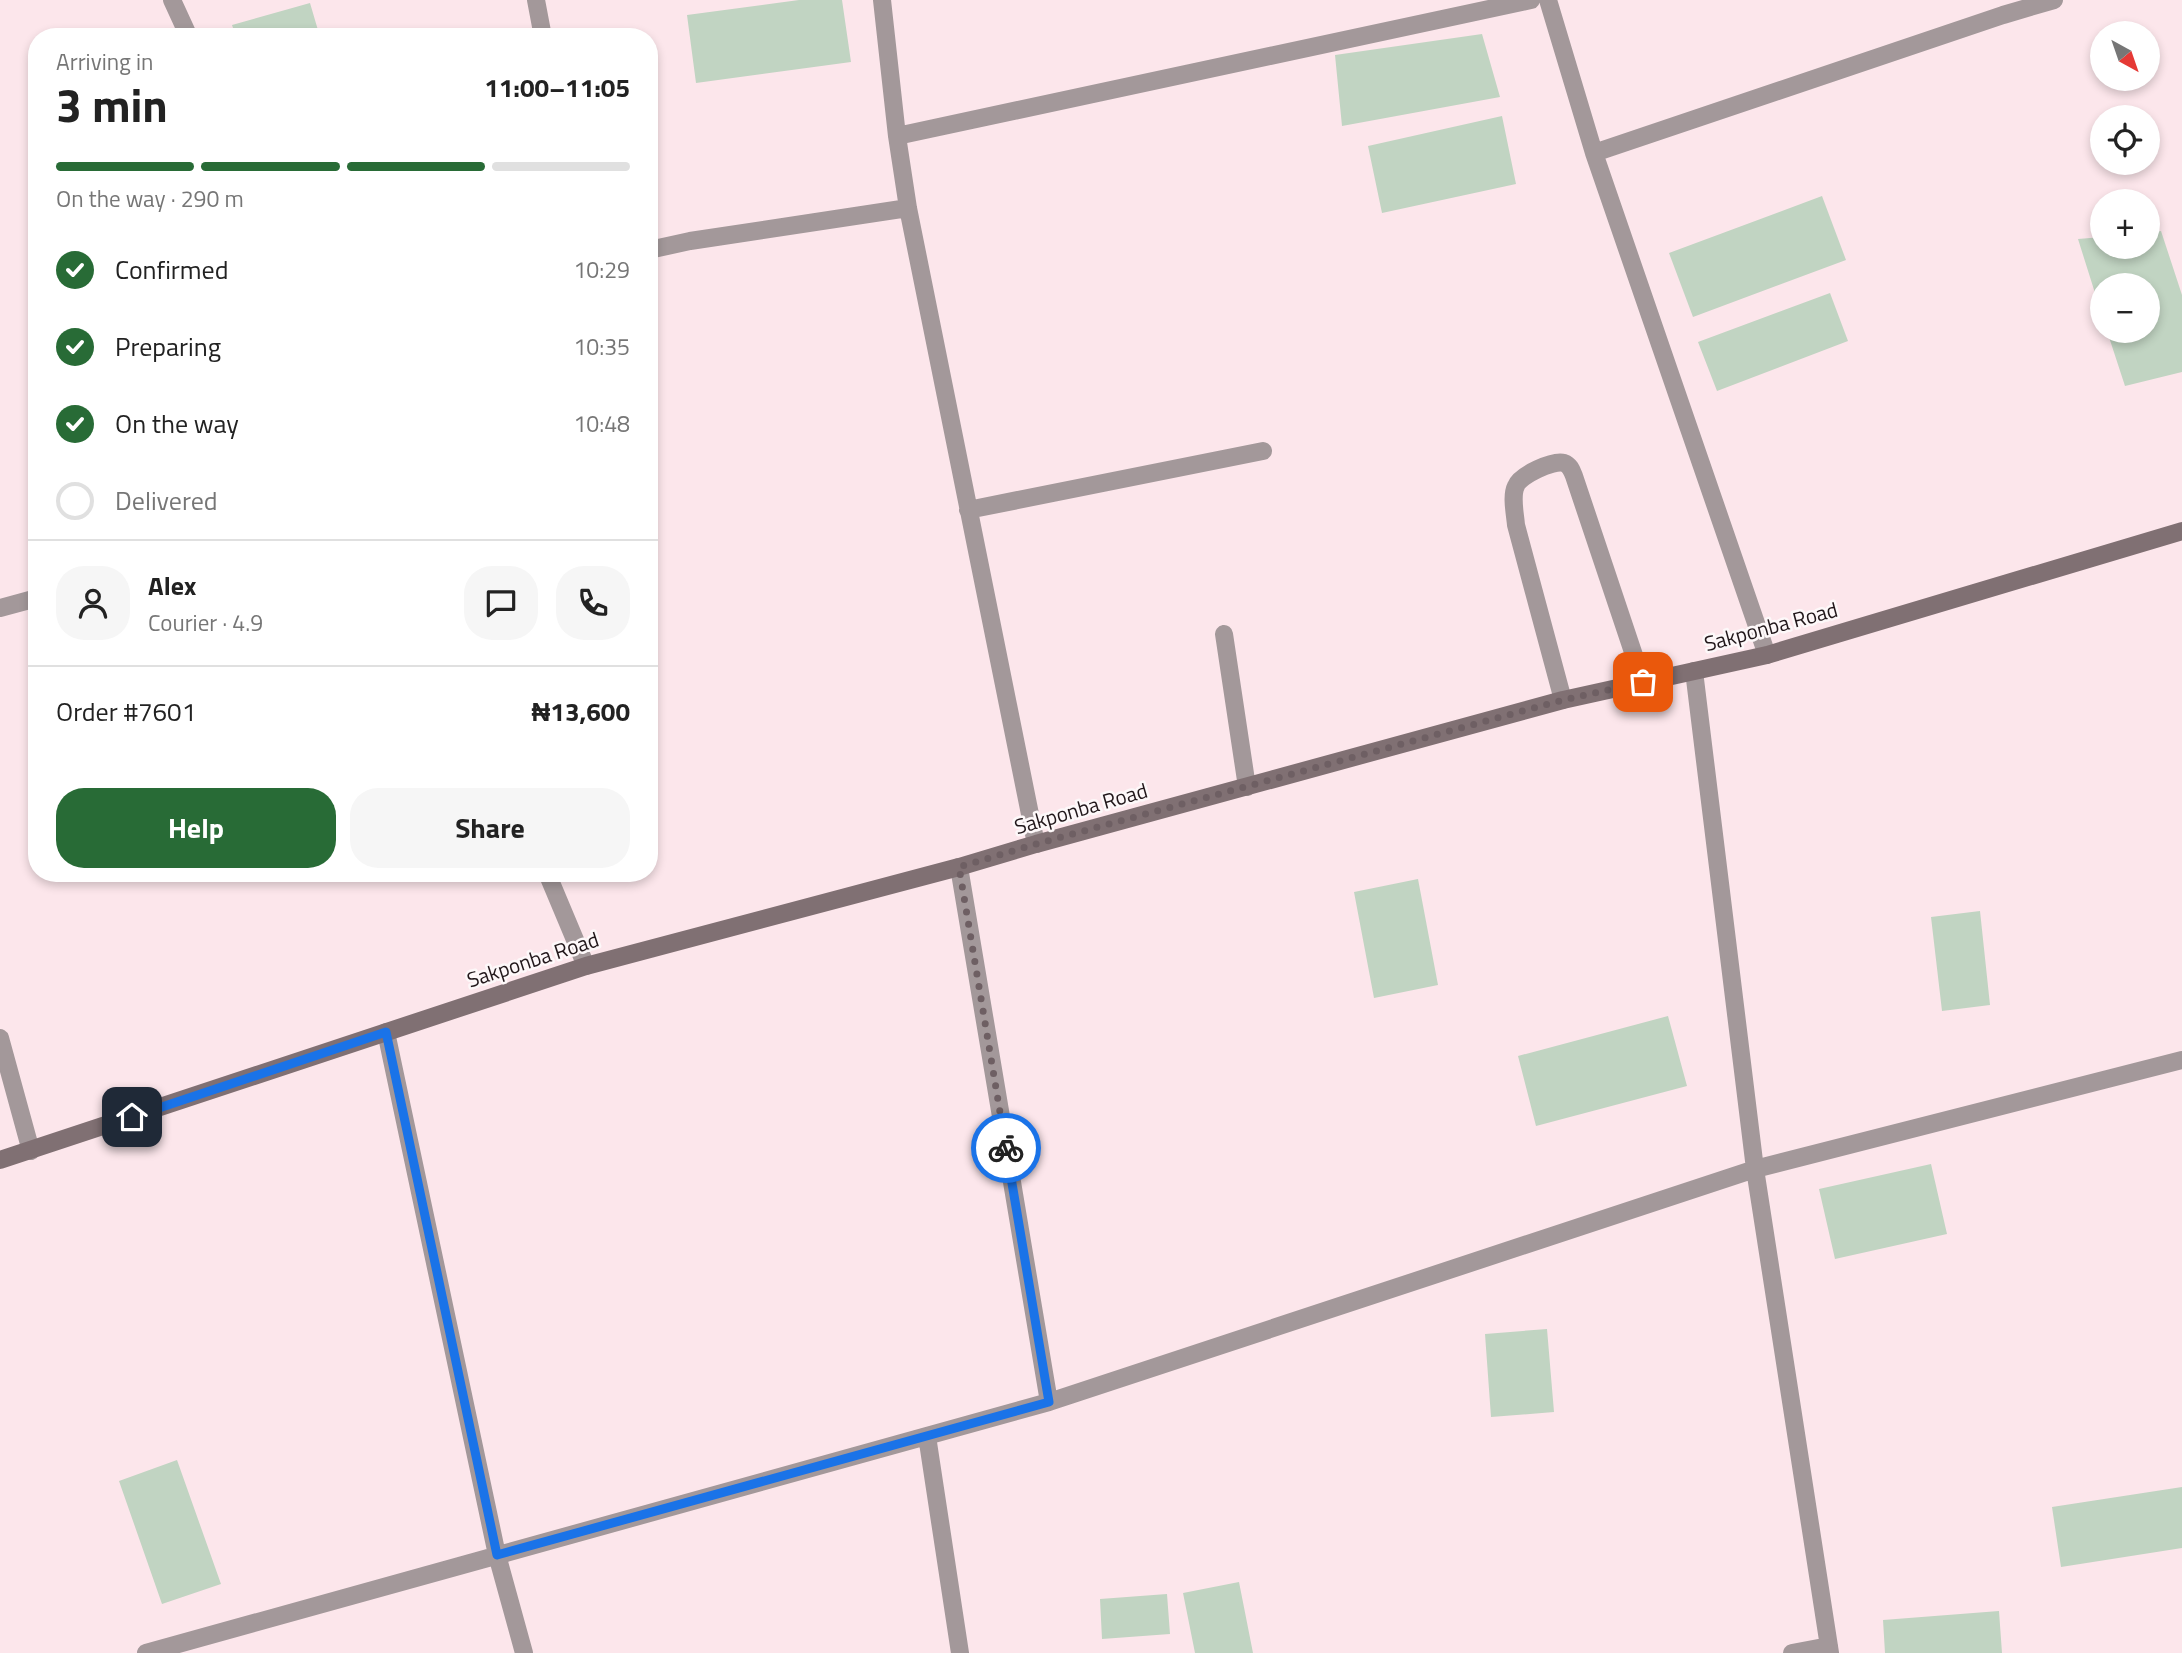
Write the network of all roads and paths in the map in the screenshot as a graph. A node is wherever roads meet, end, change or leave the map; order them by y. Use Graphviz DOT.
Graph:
graph roads {
  1 [pos="172,0"];
  2 [pos="536,0"];
  3 [pos="882,0"];
  4 [pos="1531,0"];
  5 [pos="1548,0"];
  6 [pos="2054,0"];
  7 [pos="185,28"];
  8 [pos="541,28"];
  9 [pos="897,136"];
  10 [pos="1594,153"];
  11 [pos="908,208"];
  12 [pos="658,248"];
  13 [pos="1263,451"];
  14 [pos="968,510"];
  15 [pos="2182,531"];
  16 [pos="28,600"];
  17 [pos="0,608"];
  18 [pos="1224,634"];
  19 [pos="1767,655"];
  20 [pos="1694,671"];
  21 [pos="1643,682"];
  22 [pos="1563,700"];
  23 [pos="1247,787"];
  24 [pos="1036,844"];
  25 [pos="959,867"];
  26 [pos="551,882"];
  27 [pos="586,966"];
  28 [pos="386,1032"];
  29 [pos="0,1038"];
  30 [pos="2182,1060"];
  31 [pos="31,1151"];
  32 [pos="0,1160"];
  33 [pos="1755,1169"];
  34 [pos="1049,1402"];
  35 [pos="927,1436"];
  36 [pos="497,1555"];
  37 [pos="1830,1650"];
  38 [pos="146,1653"];
  39 [pos="524,1653"];
  40 [pos="960,1653"];
  41 [pos="1792,1653"];
  1 -- 7 [label="street"];
  2 -- 8 [label="street"];
  3 -- 9 [label="street"];
  4 -- 9 [label="street"];
  5 -- 10 [label="street"];
  6 -- 10 [label="street"];
  9 -- 11 [label="street"];
  10 -- 19 [label="street"];
  11 -- 12 [label="street"];
  11 -- 14 [label="street"];
  13 -- 14 [label="street"];
  14 -- 24 [label="street"];
  15 -- 19 [label="main road, Sakponba Road"];
  16 -- 17 [label="street"];
  18 -- 23 [label="street"];
  19 -- 20 [label="main road, Sakponba Road"];
  20 -- 21 [label="main road, Sakponba Road"];
  20 -- 33 [label="street"];
  21 -- 22 [label="main road, Sakponba Road"];
  21 -- 22 [label="street"];
  22 -- 23 [label="main road, Sakponba Road"];
  23 -- 24 [label="main road, Sakponba Road"];
  24 -- 25 [label="main road, Sakponba Road"];
  25 -- 27 [label="main road, Sakponba Road"];
  25 -- 34 [label="street"];
  26 -- 27 [label="street"];
  27 -- 28 [label="main road, Sakponba Road"];
  28 -- 31 [label="main road, Sakponba Road"];
  28 -- 36 [label="street"];
  29 -- 31 [label="street"];
  30 -- 33 [label="street"];
  31 -- 32 [label="main road, Sakponba Road"];
  33 -- 34 [label="street"];
  33 -- 37 [label="street"];
  34 -- 35 [label="street"];
  35 -- 36 [label="street"];
  35 -- 40 [label="street"];
  36 -- 38 [label="street"];
  36 -- 39 [label="street"];
  37 -- 41 [label="street"];
}
